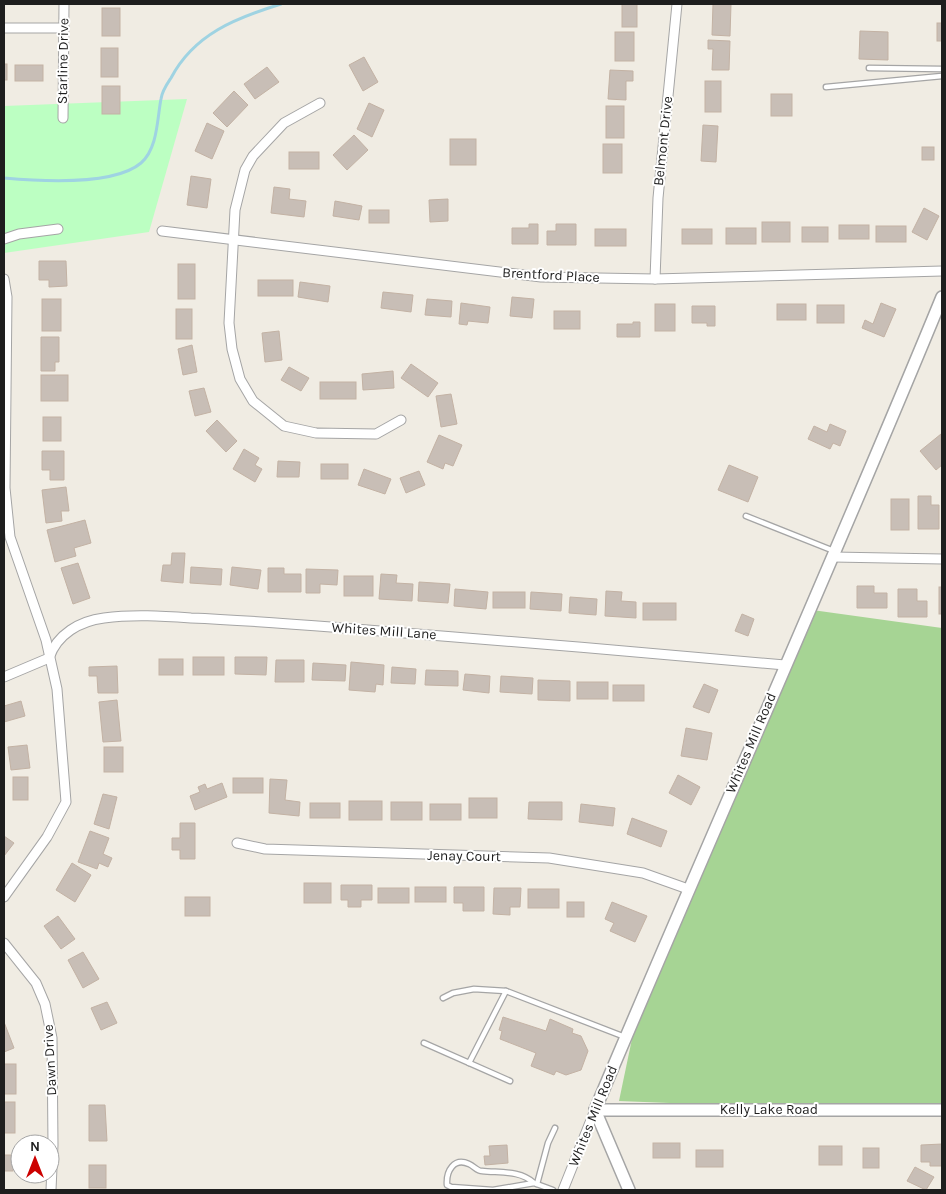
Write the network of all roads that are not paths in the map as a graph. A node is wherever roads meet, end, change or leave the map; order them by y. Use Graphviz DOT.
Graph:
graph roads {
  1 [pos="64,4"];
  2 [pos="677,4"];
  3 [pos="4,28"];
  4 [pos="64,28"];
  5 [pos="869,68"];
  6 [pos="942,69"];
  7 [pos="942,76"];
  8 [pos="826,87"];
  9 [pos="320,103"];
  10 [pos="63,118"];
  11 [pos="58,229"];
  12 [pos="162,231"];
  13 [pos="4,239"];
  14 [pos="233,239"];
  15 [pos="942,270"];
  16 [pos="4,279"];
  17 [pos="655,279"];
  18 [pos="942,297"];
  19 [pos="401,420"];
  20 [pos="5,473"];
  21 [pos="746,516"];
  22 [pos="834,554"];
  23 [pos="942,559"];
  24 [pos="49,658"];
  25 [pos="785,665"];
  26 [pos="4,676"];
  27 [pos="237,843"];
  28 [pos="688,889"];
  29 [pos="4,897"];
  30 [pos="4,943"];
  31 [pos="506,991"];
  32 [pos="443,998"];
  33 [pos="626,1037"];
  34 [pos="424,1043"];
  35 [pos="469,1063"];
  36 [pos="510,1081"];
  37 [pos="595,1110"];
  38 [pos="942,1110"];
  39 [pos="555,1128"];
  40 [pos="535,1183"];
  41 [pos="51,1190"];
  42 [pos="553,1190"];
  43 [pos="563,1190"];
  44 [pos="629,1190"];
  1 -- 4 [label="street, Starline Drive"];
  2 -- 17 [label="street, Belmont Drive"];
  3 -- 4 [label="street"];
  4 -- 10 [label="street, Starline Drive"];
  5 -- 6 [label="lane"];
  7 -- 8 [label="lane"];
  9 -- 14 [label="street"];
  11 -- 13 [label="street"];
  12 -- 14 [label="street, Brentford Place"];
  14 -- 17 [label="street, Brentford Place"];
  14 -- 19 [label="street"];
  15 -- 17 [label="street, Brentford Place"];
  16 -- 20 [label="street"];
  18 -- 22 [label="street, Whites Mill Road"];
  20 -- 24 [label="street"];
  21 -- 22 [label="lane"];
  22 -- 23 [label="street"];
  22 -- 25 [label="street, Whites Mill Road"];
  24 -- 25 [label="street, Whites Mill Lane"];
  24 -- 26 [label="street"];
  24 -- 29 [label="street"];
  25 -- 28 [label="street, Whites Mill Road"];
  27 -- 28 [label="street, Jenay Court"];
  28 -- 33 [label="street, Whites Mill Road"];
  30 -- 41 [label="street, Dawn Drive"];
  31 -- 32 [label="lane"];
  31 -- 33 [label="lane"];
  31 -- 35 [label="lane"];
  33 -- 37 [label="street, Whites Mill Road"];
  34 -- 35 [label="lane"];
  35 -- 36 [label="lane"];
  37 -- 38 [label="street, Kelly Lake Road"];
  37 -- 43 [label="street, Whites Mill Road"];
  37 -- 44 [label="street"];
  39 -- 40 [label="lane"];
  40 -- 40 [label="lane"];
  40 -- 42 [label="lane"];
}
